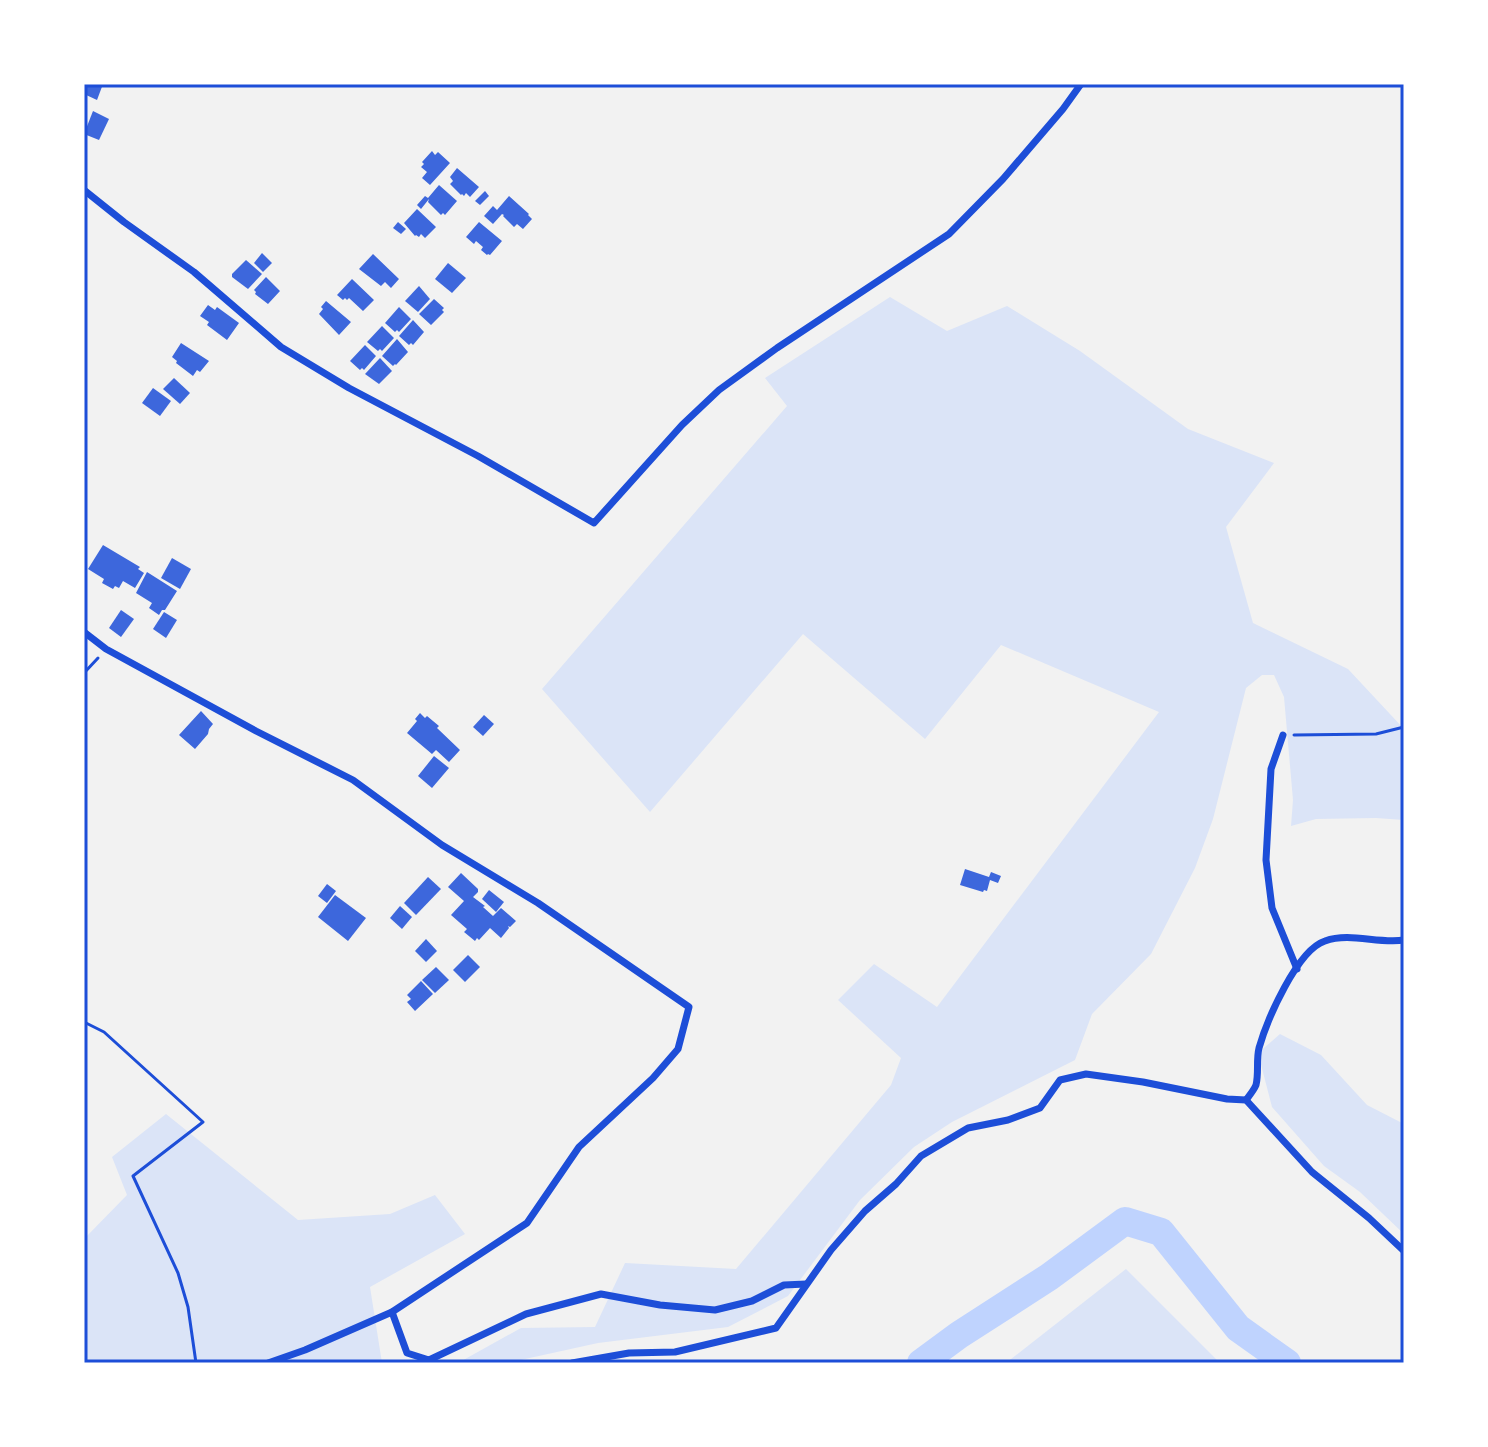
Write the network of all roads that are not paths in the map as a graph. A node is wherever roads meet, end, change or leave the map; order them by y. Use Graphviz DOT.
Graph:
graph roads {
  1 [pos="1081,84"];
  2 [pos="84,190"];
  3 [pos="84,632"];
  4 [pos="1283,735"];
  5 [pos="1404,940"];
  6 [pos="1297,969"];
  7 [pos="1246,1100"];
  8 [pos="1404,1251"];
  9 [pos="806,1284"];
  10 [pos="392,1312"];
  11 [pos="268,1363"];
  12 [pos="572,1363"];
  1 -- 2 [label="street"];
  3 -- 10 [label="street"];
  4 -- 6 [label="street"];
  5 -- 6 [label="street"];
  6 -- 7 [label="street"];
  7 -- 8 [label="street"];
  7 -- 9 [label="street"];
  9 -- 10 [label="street"];
  9 -- 12 [label="street"];
  10 -- 11 [label="street"];
}
